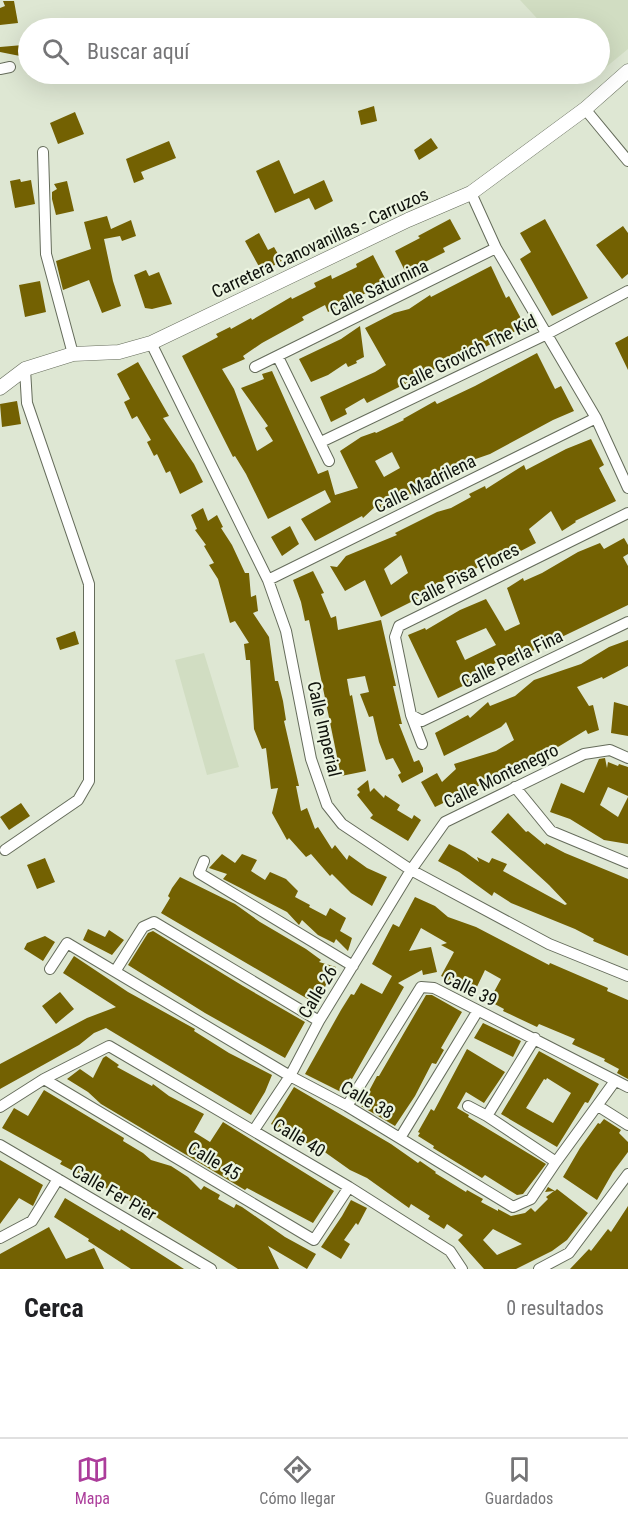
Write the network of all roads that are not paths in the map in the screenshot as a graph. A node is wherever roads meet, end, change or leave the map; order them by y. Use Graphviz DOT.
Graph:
graph roads {
  1 [pos="628,72"];
  2 [pos="585,109"];
  3 [pos="43,152"];
  4 [pos="628,161"];
  5 [pos="471,194"];
  6 [pos="496,248"];
  7 [pos="628,291"];
  8 [pos="547,334"];
  9 [pos="152,342"];
  10 [pos="73,354"];
  11 [pos="278,357"];
  12 [pos="255,368"];
  13 [pos="25,369"];
  14 [pos="0,388"];
  15 [pos="596,418"];
  16 [pos="321,442"];
  17 [pos="329,461"];
  18 [pos="628,488"];
  19 [pos="628,513"];
  20 [pos="268,580"];
  21 [pos="628,621"];
  22 [pos="411,716"];
  23 [pos="422,744"];
  24 [pos="628,758"];
  25 [pos="516,787"];
  26 [pos="5,850"];
  27 [pos="204,861"];
  28 [pos="628,863"];
  29 [pos="411,870"];
  30 [pos="353,966"];
  31 [pos="50,969"];
  32 [pos="116,970"];
  33 [pos="628,976"];
  34 [pos="477,1012"];
  35 [pos="319,1021"];
  36 [pos="535,1038"];
  37 [pos="290,1076"];
  38 [pos="44,1079"];
  39 [pos="615,1081"];
  40 [pos="628,1087"];
  41 [pos="347,1106"];
  42 [pos="468,1106"];
  43 [pos="598,1106"];
  44 [pos="0,1107"];
  45 [pos="487,1116"];
  46 [pos="628,1125"];
  47 [pos="254,1130"];
  48 [pos="400,1138"];
  49 [pos="0,1145"];
  50 [pos="556,1162"];
  51 [pos="628,1174"];
  52 [pos="58,1179"];
  53 [pos="349,1187"];
  54 [pos="0,1238"];
  55 [pos="211,1269"];
  56 [pos="462,1269"];
  57 [pos="539,1269"];
  1 -- 2 [label="street, Carretera Canovanillas - Carruzos"];
  2 -- 4 [label="street"];
  2 -- 5 [label="street, Carretera Canovanillas - Carruzos"];
  3 -- 10 [label="street"];
  5 -- 6 [label="street"];
  5 -- 9 [label="street, Carretera Canovanillas - Carruzos"];
  6 -- 8 [label="street"];
  6 -- 11 [label="street, Calle Saturnina"];
  7 -- 8 [label="street, Calle Grovich The Kid"];
  8 -- 15 [label="street"];
  8 -- 16 [label="street, Calle Grovich The Kid"];
  9 -- 10 [label="street, Carretera Canovanillas - Carruzos"];
  9 -- 20 [label="street, Calle Imperial"];
  10 -- 13 [label="street, Carretera Canovanillas - Carruzos"];
  11 -- 12 [label="street, Calle Saturnina"];
  11 -- 16 [label="street"];
  13 -- 14 [label="street, Carretera Canovanillas - Carruzos"];
  13 -- 26 [label="street"];
  15 -- 18 [label="street"];
  15 -- 20 [label="street, Calle Madrilena"];
  16 -- 17 [label="street"];
  19 -- 22 [label="street, Calle Pisa Flores"];
  20 -- 29 [label="street, Calle Imperial"];
  21 -- 22 [label="street, Calle Perla Fina"];
  22 -- 23 [label="street, Calle Pisa Flores"];
  24 -- 25 [label="street, Calle Montenegro"];
  25 -- 28 [label="street"];
  25 -- 29 [label="street, Calle Montenegro"];
  27 -- 30 [label="street"];
  29 -- 30 [label="street, Calle 26"];
  29 -- 33 [label="street, Calle Imperial"];
  30 -- 35 [label="street, Calle 26"];
  31 -- 32 [label="street, Calle 38"];
  32 -- 35 [label="street"];
  32 -- 37 [label="street, Calle 38"];
  34 -- 36 [label="street, Calle 39"];
  34 -- 41 [label="street, Calle 39"];
  34 -- 48 [label="street"];
  35 -- 37 [label="street, Calle 26"];
  36 -- 39 [label="street, Calle 39"];
  36 -- 45 [label="street"];
  37 -- 41 [label="street, Calle 38"];
  37 -- 47 [label="street, Calle 26"];
  38 -- 44 [label="street"];
  38 -- 47 [label="street, Calle 40"];
  38 -- 53 [label="street, Calle 45"];
  39 -- 40 [label="street, Calle 39"];
  39 -- 43 [label="street, Calle 38"];
  41 -- 48 [label="street, Calle 38"];
  42 -- 45 [label="street"];
  43 -- 46 [label="street"];
  43 -- 50 [label="street, Calle 38"];
  45 -- 50 [label="street"];
  47 -- 53 [label="street, Calle 40"];
  48 -- 50 [label="street, Calle 38"];
  49 -- 52 [label="street, Calle Fer Pier"];
  51 -- 57 [label="street"];
  52 -- 54 [label="street"];
  52 -- 55 [label="street, Calle Fer Pier"];
  53 -- 56 [label="street, Calle 40"];
}
